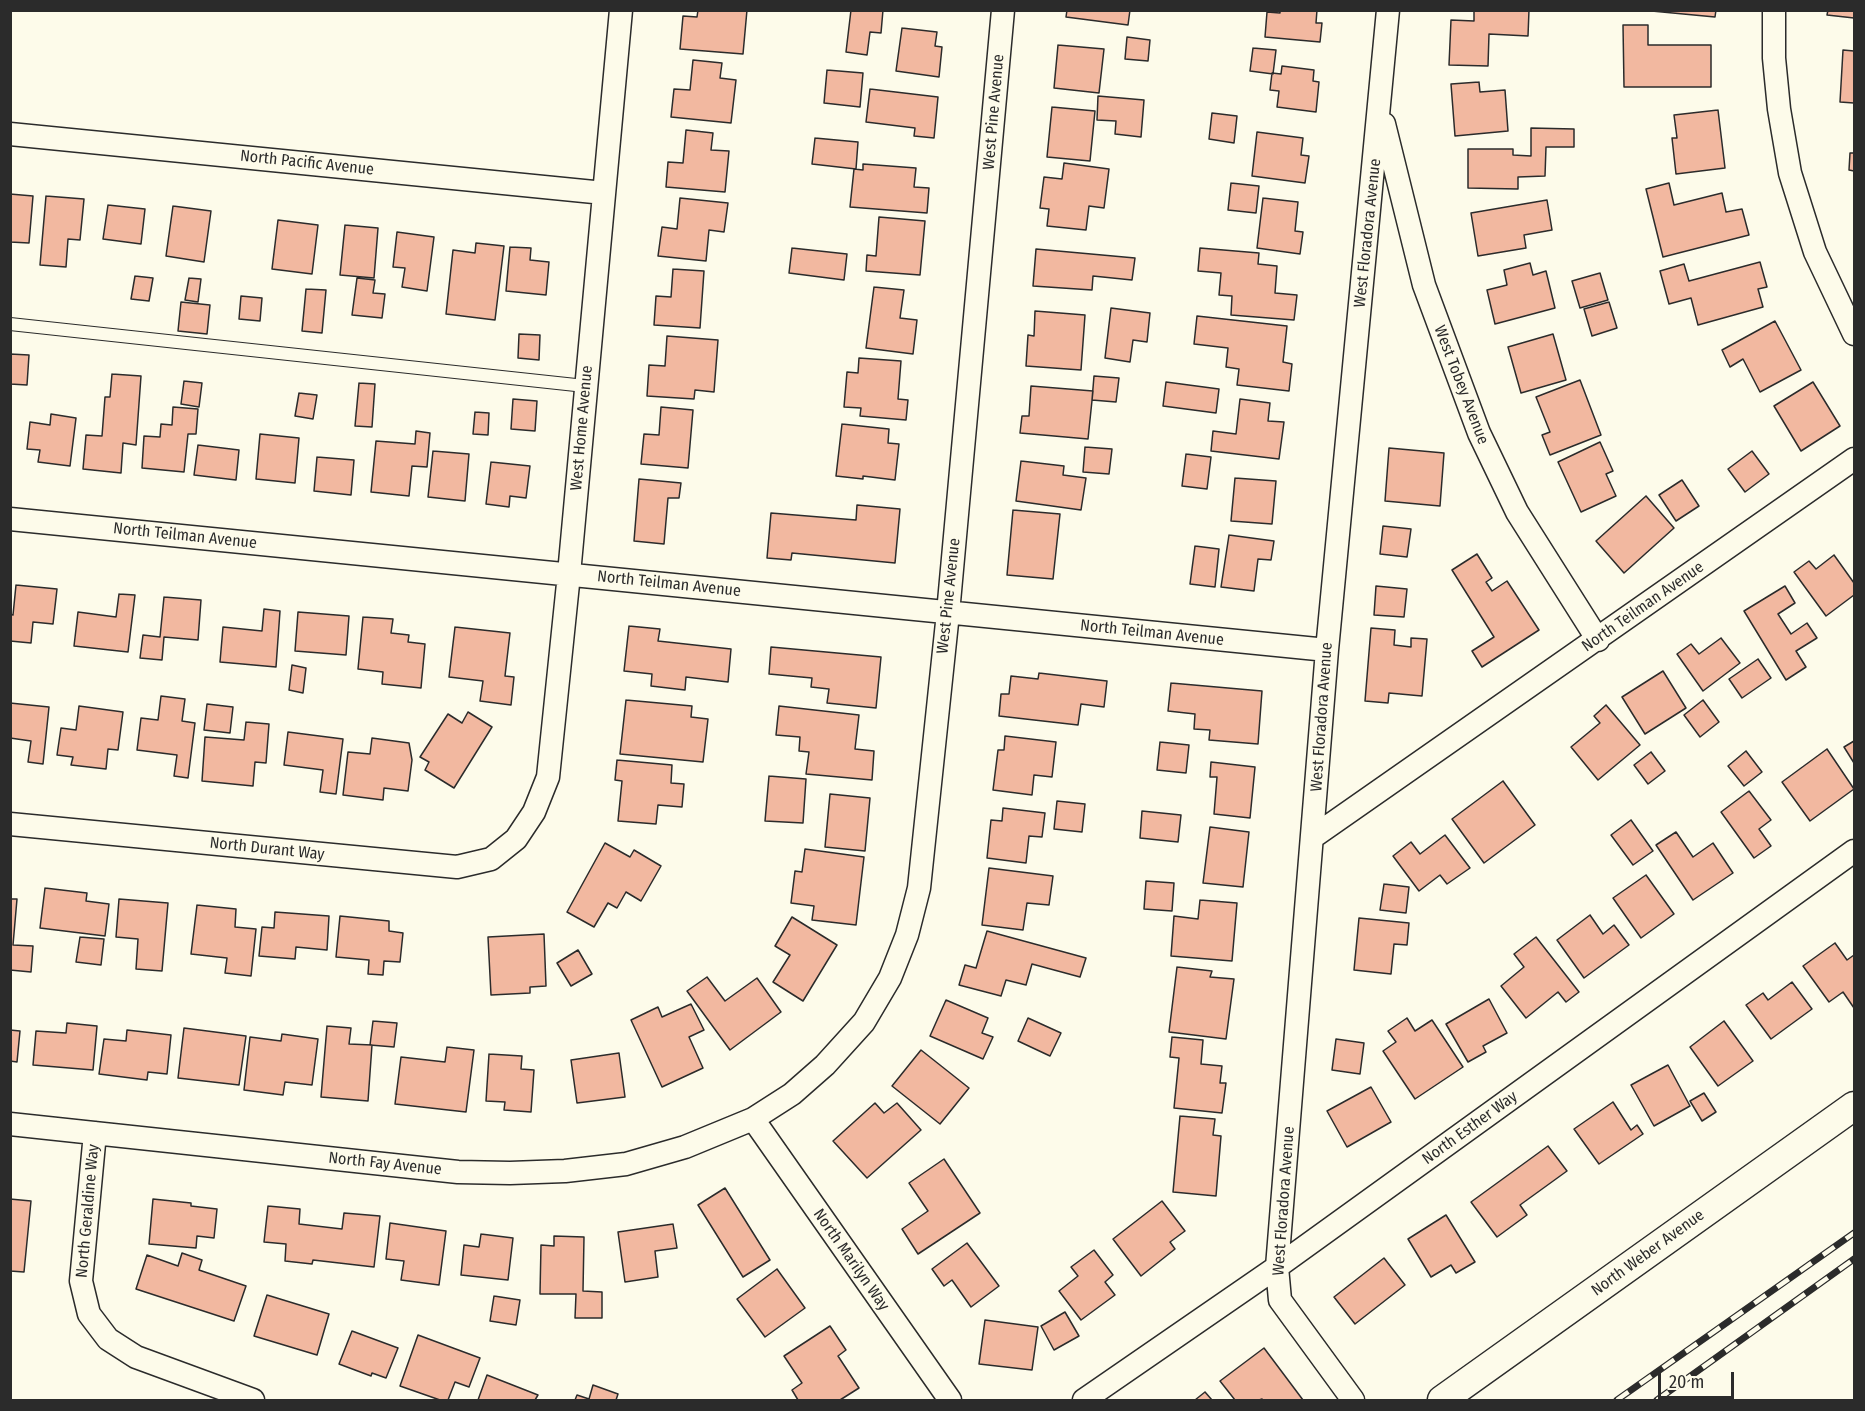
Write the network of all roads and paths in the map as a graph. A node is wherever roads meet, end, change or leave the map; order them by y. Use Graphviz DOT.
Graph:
graph roads {
  1 [pos="621,10"];
  2 [pos="1003,10"];
  3 [pos="1388,10"];
  4 [pos="1774,10"];
  5 [pos="1380,108"];
  6 [pos="10,134"];
  7 [pos="604,193"];
  8 [pos="10,324"];
  9 [pos="1854,334"];
  10 [pos="585,386"];
  11 [pos="1854,459"];
  12 [pos="10,519"];
  13 [pos="569,574"];
  14 [pos="948,613"];
  15 [pos="1598,640"];
  16 [pos="1327,650"];
  17 [pos="10,824"];
  18 [pos="1313,837"];
  19 [pos="516,839"];
  20 [pos="1854,851"];
  21 [pos="1854,1106"];
  22 [pos="753,1119"];
  23 [pos="10,1124"];
  24 [pos="94,1133"];
  25 [pos="1277,1267"];
  26 [pos="253,1401"];
  27 [pos="950,1401"];
  28 [pos="1084,1401"];
  29 [pos="1353,1401"];
  30 [pos="1442,1401"];
  1 -- 7 [label="street, West Home Avenue"];
  2 -- 14 [label="street, West Pine Avenue"];
  3 -- 5 [label="street, West Floradora Avenue"];
  4 -- 9 [label="street"];
  5 -- 15 [label="street, West Tobey Avenue"];
  5 -- 16 [label="street, West Floradora Avenue"];
  6 -- 7 [label="street, North Pacific Avenue"];
  7 -- 10 [label="street, West Home Avenue"];
  8 -- 10 [label="lane"];
  10 -- 13 [label="street, West Home Avenue"];
  11 -- 15 [label="street, North Teilman Avenue"];
  12 -- 13 [label="street, North Teilman Avenue"];
  13 -- 14 [label="street, North Teilman Avenue"];
  13 -- 19 [label="street, West Home Avenue"];
  14 -- 16 [label="street, North Teilman Avenue"];
  14 -- 22 [label="street, West Pine Avenue"];
  15 -- 18 [label="street, North Teilman Avenue"];
  16 -- 18 [label="street, West Floradora Avenue"];
  17 -- 19 [label="street, North Durant Way"];
  18 -- 25 [label="street, West Floradora Avenue"];
  20 -- 25 [label="street, North Esther Way"];
  21 -- 30 [label="street, North Weber Avenue"];
  22 -- 24 [label="street, North Fay Avenue"];
  22 -- 27 [label="street, North Marilyn Way"];
  23 -- 24 [label="street, North Fay Avenue"];
  24 -- 26 [label="street, North Geraldine Way"];
  25 -- 28 [label="street, North Esther Way"];
  25 -- 29 [label="street, West Floradora Avenue"];
}
